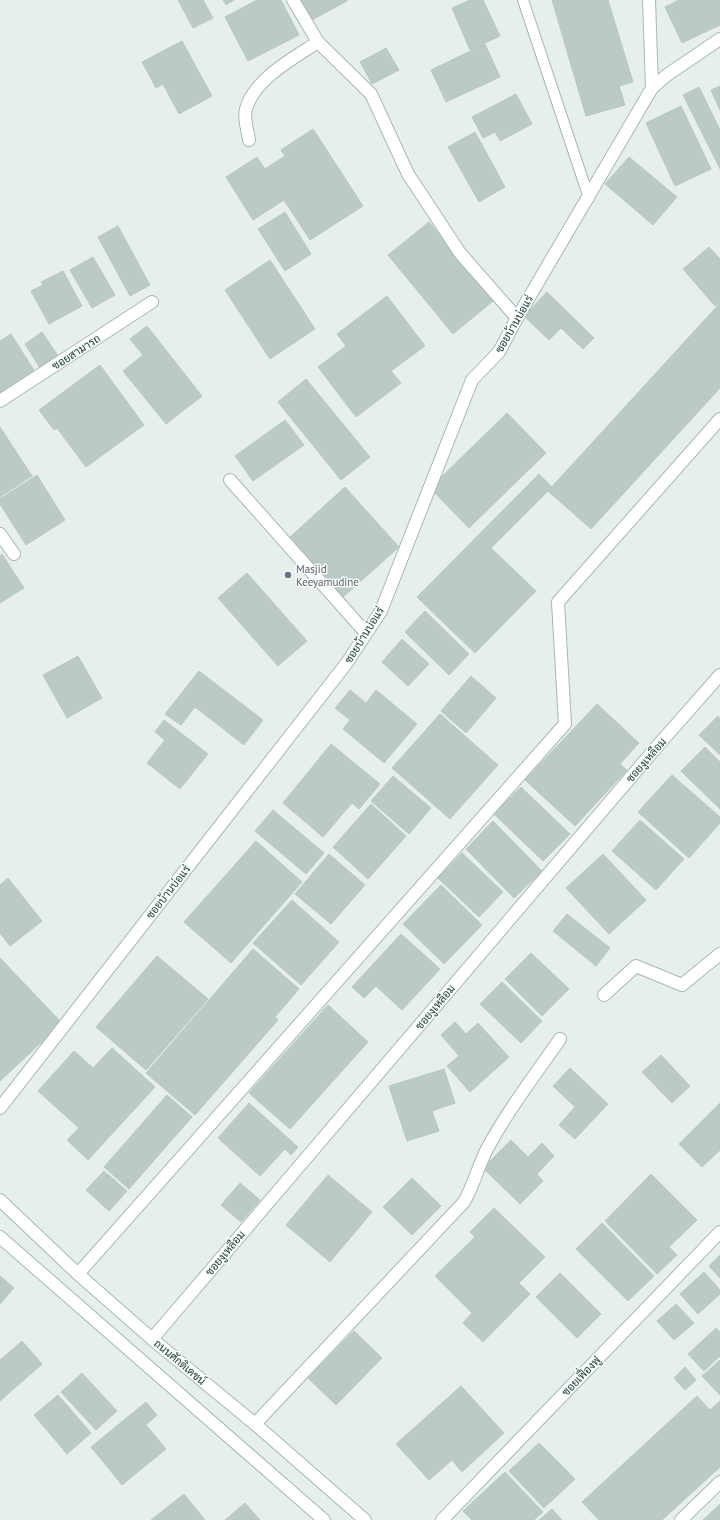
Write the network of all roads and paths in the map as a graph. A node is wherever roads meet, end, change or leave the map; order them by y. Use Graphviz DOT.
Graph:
graph roads {
  1 [pos="293,0"];
  2 [pos="522,0"];
  3 [pos="649,0"];
  4 [pos="720,39"];
  5 [pos="318,42"];
  6 [pos="652,88"];
  7 [pos="249,140"];
  8 [pos="589,198"];
  9 [pos="152,302"];
  10 [pos="517,318"];
  11 [pos="0,401"];
  12 [pos="720,419"];
  13 [pos="230,480"];
  14 [pos="0,534"];
  15 [pos="14,554"];
  16 [pos="366,634"];
  17 [pos="720,675"];
  18 [pos="720,954"];
  19 [pos="604,995"];
  20 [pos="560,1039"];
  21 [pos="0,1108"];
  22 [pos="0,1200"];
  23 [pos="720,1232"];
  24 [pos="0,1237"];
  25 [pos="78,1274"];
  26 [pos="152,1339"];
  27 [pos="255,1424"];
  28 [pos="720,1482"];
  29 [pos="324,1520"];
  30 [pos="365,1520"];
  31 [pos="442,1520"];
  32 [pos="681,1520"];
  1 -- 5 [label="street"];
  2 -- 8 [label="lane"];
  3 -- 6 [label="street"];
  4 -- 6 [label="street"];
  5 -- 7 [label="street"];
  5 -- 10 [label="street"];
  6 -- 8 [label="street, ซอยบ้านบ่อแร่"];
  8 -- 10 [label="street, ซอยบ้านบ่อแร่"];
  9 -- 11 [label="street, ซอยสามารถ"];
  10 -- 16 [label="street, ซอยบ้านบ่อแร่"];
  12 -- 25 [label="street"];
  13 -- 16 [label="street"];
  14 -- 15 [label="street"];
  16 -- 21 [label="street, ซอยบ้านบ่อแร่"];
  17 -- 26 [label="street, ซอยงูเหลือม"];
  18 -- 19 [label="street"];
  20 -- 27 [label="street"];
  22 -- 25 [label="street, ถนนศักดิเดชน์"];
  23 -- 31 [label="street, ซอยเฟื่องฟู"];
  24 -- 29 [label="street"];
  25 -- 26 [label="street, ถนนศักดิเดชน์"];
  26 -- 27 [label="street, ถนนศักดิเดชน์"];
  27 -- 30 [label="street, ถนนศักดิเดชน์"];
  28 -- 32 [label="street"];
}
